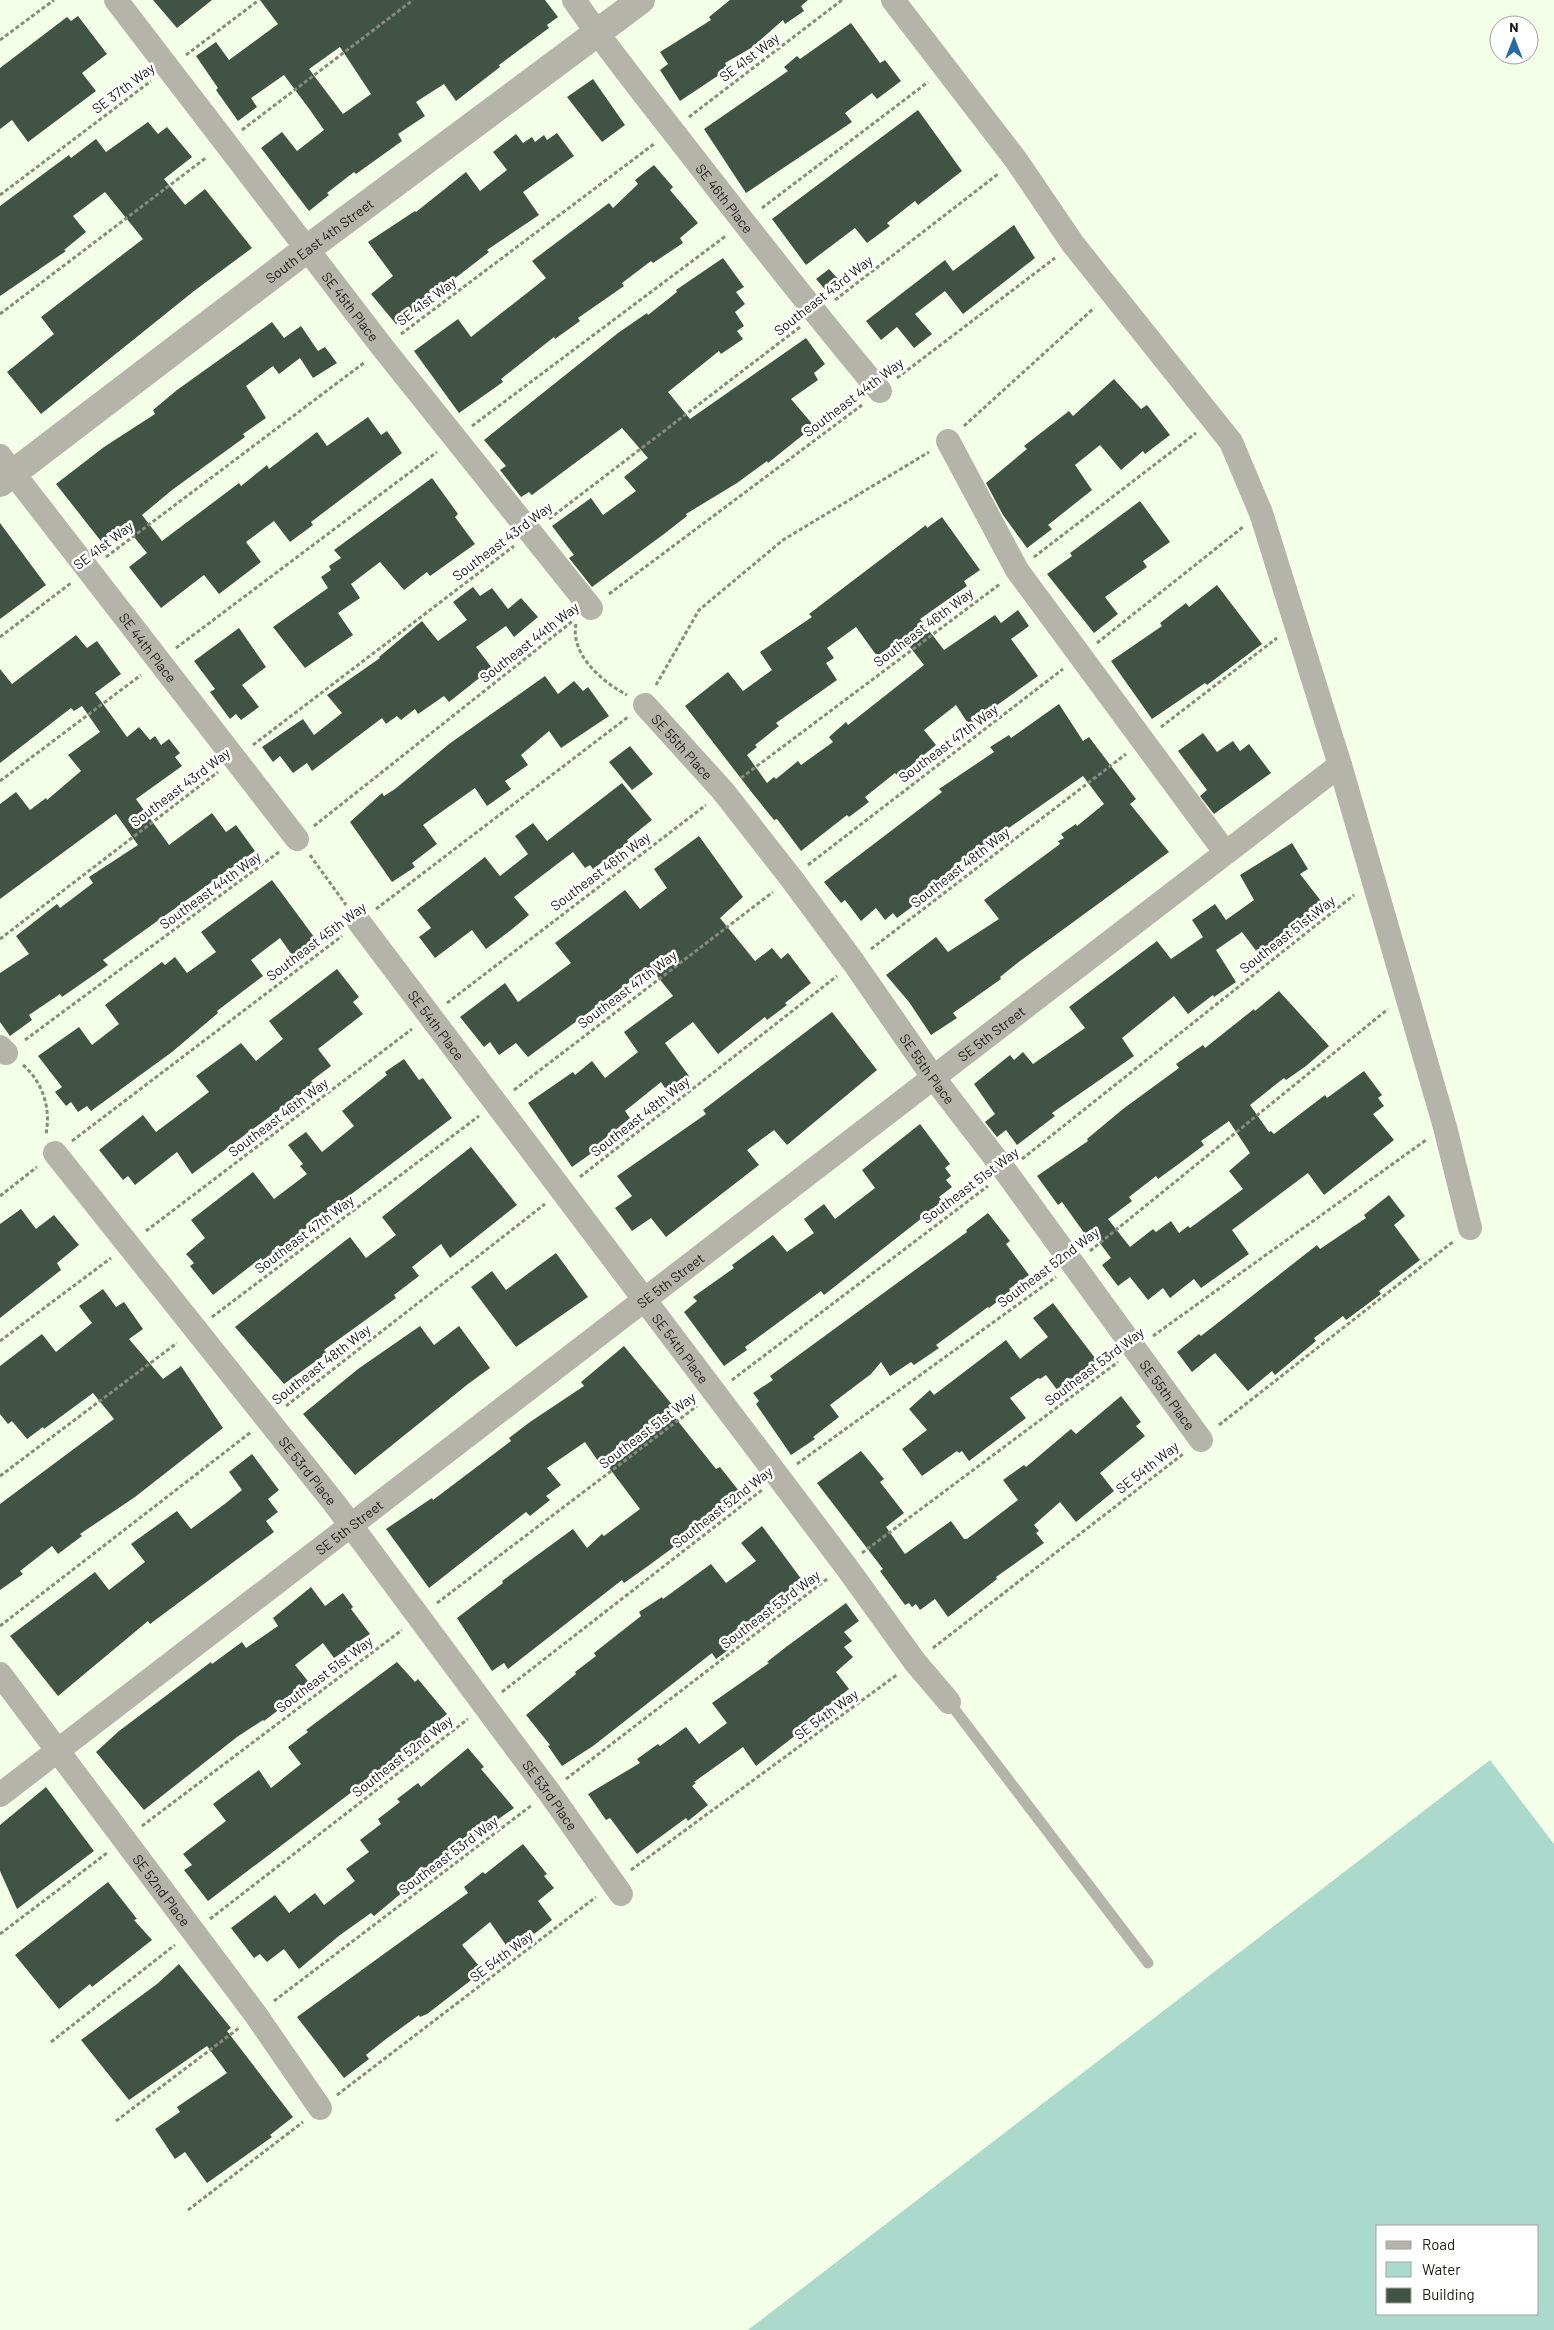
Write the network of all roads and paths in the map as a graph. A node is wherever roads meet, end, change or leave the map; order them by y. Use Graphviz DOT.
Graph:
graph roads {
  1 [pos="54,0"];
  2 [pos="116,0"];
  3 [pos="259,0"];
  4 [pos="574,0"];
  5 [pos="641,0"];
  6 [pos="842,0"];
  7 [pos="892,0"];
  8 [pos="597,34"];
  9 [pos="0,40"];
  10 [pos="168,68"];
  11 [pos="672,130"];
  12 [pos="1016,160"];
  13 [pos="0,195"];
  14 [pos="1073,244"];
  15 [pos="306,249"];
  16 [pos="1113,291"];
  17 [pos="816,315"];
  18 [pos="383,348"];
  19 [pos="880,391"];
  20 [pos="1214,419"];
  21 [pos="948,441"];
  22 [pos="4,471"];
  23 [pos="1262,513"];
  24 [pos="530,534"];
  25 [pos="1018,570"];
  26 [pos="88,571"];
  27 [pos="584,613"];
  28 [pos="1296,624"];
  29 [pos="0,637"];
  30 [pos="1080,656"];
  31 [pos="645,705"];
  32 [pos="1143,741"];
  33 [pos="235,759"];
  34 [pos="1340,765"];
  35 [pos="723,791"];
  36 [pos="297,839"];
  37 [pos="1224,852"];
  38 [pos="791,878"];
  39 [pos="1373,880"];
  40 [pos="359,922"];
  41 [pos="0,939"];
  42 [pos="854,963"];
  43 [pos="1407,993"];
  44 [pos="429,1016"];
  45 [pos="3,1050"];
  46 [pos="933,1076"];
  47 [pos="495,1104"];
  48 [pos="1445,1127"];
  49 [pos="55,1154"];
  50 [pos="1006,1172"];
  51 [pos="561,1192"];
  52 [pos="0,1196"];
  53 [pos="1470,1228"];
  54 [pos="129,1244"];
  55 [pos="1074,1264"];
  56 [pos="643,1300"];
  57 [pos="196,1328"];
  58 [pos="0,1341"];
  59 [pos="1134,1350"];
  60 [pos="714,1393"];
  61 [pos="268,1419"];
  62 [pos="1201,1440"];
  63 [pos="0,1476"];
  64 [pos="778,1478"];
  65 [pos="351,1525"];
  66 [pos="845,1566"];
  67 [pos="419,1617"];
  68 [pos="0,1626"];
  69 [pos="915,1662"];
  70 [pos="0,1674"];
  71 [pos="949,1702"];
  72 [pos="485,1706"];
  73 [pos="56,1752"];
  74 [pos="549,1792"];
  75 [pos="0,1795"];
  76 [pos="125,1839"];
  77 [pos="617,1889"];
  78 [pos="194,1931"];
  79 [pos="0,1934"];
  80 [pos="1148,1963"];
  81 [pos="256,2015"];
  82 [pos="52,2042"];
  83 [pos="320,2108"];
  84 [pos="116,2121"];
  85 [pos="188,2210"];
  1 -- 9 [label="path"];
  2 -- 10 [label="street, SE 45th Place"];
  3 -- 10 [label="path, SE 37th Way"];
  4 -- 8 [label="street, SE 46th Place"];
  5 -- 8 [label="street, South East 4th Street"];
  6 -- 11 [label="path, SE 41st Way"];
  7 -- 12 [label="street"];
  8 -- 11 [label="street, SE 46th Place"];
  8 -- 15 [label="street, South East 4th Street"];
  10 -- 13 [label="path, SE 37th Way"];
  10 -- 15 [label="street, SE 45th Place"];
  11 -- 17 [label="street, SE 46th Place"];
  11 -- 18 [label="path, SE 41st Way"];
  12 -- 14 [label="street"];
  12 -- 17 [label="path, Southeast 43rd Way"];
  14 -- 16 [label="street"];
  14 -- 19 [label="path, Southeast 44th Way"];
  15 -- 18 [label="street, SE 45th Place"];
  15 -- 22 [label="street, South East 4th Street"];
  16 -- 20 [label="street"];
  16 -- 21 [label="path"];
  17 -- 19 [label="street, SE 46th Place"];
  17 -- 24 [label="path, Southeast 43rd Way"];
  18 -- 24 [label="street, SE 45th Place"];
  18 -- 26 [label="path, SE 41st Way"];
  19 -- 27 [label="path, Southeast 44th Way"];
  20 -- 23 [label="street"];
  20 -- 25 [label="path, Southeast 46th Way"];
  21 -- 25 [label="street"];
  21 -- 31 [label="path"];
  22 -- 26 [label="street, SE 44th Place"];
  23 -- 28 [label="street"];
  23 -- 30 [label="path, Southeast 47th Way"];
  24 -- 27 [label="street, SE 45th Place"];
  24 -- 33 [label="path, Southeast 43rd Way"];
  25 -- 30 [label="street"];
  25 -- 35 [label="path, Southeast 46th Way"];
  26 -- 29 [label="path, SE 41st Way"];
  26 -- 33 [label="street, SE 44th Place"];
  27 -- 31 [label="path"];
  27 -- 36 [label="path, Southeast 44th Way"];
  28 -- 32 [label="path, Southeast 48th Way"];
  28 -- 34 [label="street"];
  30 -- 32 [label="street"];
  30 -- 38 [label="path, Southeast 47th Way"];
  31 -- 35 [label="street, SE 55th Place"];
  31 -- 40 [label="path, Southeast 45th Way"];
  32 -- 37 [label="street"];
  32 -- 42 [label="path, Southeast 48th Way"];
  33 -- 36 [label="street, SE 44th Place"];
  33 -- 41 [label="path, Southeast 43rd Way"];
  34 -- 37 [label="street, SE 5th Street"];
  34 -- 39 [label="street"];
  35 -- 38 [label="street, SE 55th Place"];
  35 -- 44 [label="path, Southeast 46th Way"];
  36 -- 40 [label="path"];
  36 -- 45 [label="path, Southeast 44th Way"];
  37 -- 46 [label="street, SE 5th Street"];
  38 -- 42 [label="street, SE 55th Place"];
  38 -- 47 [label="path, Southeast 47th Way"];
  39 -- 43 [label="street"];
  39 -- 50 [label="path, Southeast 51st Way"];
  40 -- 44 [label="street, SE 54th Place"];
  40 -- 49 [label="path, Southeast 45th Way"];
  42 -- 46 [label="street, SE 55th Place"];
  42 -- 51 [label="path, Southeast 48th Way"];
  43 -- 48 [label="street"];
  43 -- 55 [label="path, Southeast 52nd Way"];
  44 -- 47 [label="street, SE 54th Place"];
  44 -- 54 [label="path, Southeast 46th Way"];
  45 -- 49 [label="path"];
  46 -- 50 [label="street, SE 55th Place"];
  46 -- 56 [label="street, SE 5th Street"];
  47 -- 51 [label="street, SE 54th Place"];
  47 -- 57 [label="path, Southeast 47th Way"];
  48 -- 53 [label="street"];
  48 -- 59 [label="path, Southeast 53rd Way"];
  49 -- 52 [label="path, Southeast 45th Way"];
  49 -- 54 [label="street, SE 53rd Place"];
  50 -- 55 [label="street, SE 55th Place"];
  50 -- 60 [label="path, Southeast 51st Way"];
  51 -- 56 [label="street, SE 54th Place"];
  51 -- 61 [label="path, Southeast 48th Way"];
  53 -- 62 [label="path, SE 54th Way"];
  54 -- 57 [label="street, SE 53rd Place"];
  54 -- 58 [label="path, Southeast 46th Way"];
  55 -- 59 [label="street, SE 55th Place"];
  55 -- 64 [label="path, Southeast 52nd Way"];
  56 -- 60 [label="street, SE 54th Place"];
  56 -- 65 [label="street, SE 5th Street"];
  57 -- 61 [label="street, SE 53rd Place"];
  57 -- 63 [label="path, Southeast 47th Way"];
  59 -- 62 [label="street, SE 55th Place"];
  59 -- 66 [label="path, Southeast 53rd Way"];
  60 -- 64 [label="street, SE 54th Place"];
  60 -- 67 [label="path, Southeast 51st Way"];
  61 -- 65 [label="street, SE 53rd Place"];
  61 -- 68 [label="path, Southeast 48th Way"];
  62 -- 69 [label="path, SE 54th Way"];
  64 -- 66 [label="street, SE 54th Place"];
  64 -- 72 [label="path, Southeast 52nd Way"];
  65 -- 67 [label="street, SE 53rd Place"];
  65 -- 73 [label="street, SE 5th Street"];
  66 -- 69 [label="street, SE 54th Place"];
  66 -- 74 [label="path, Southeast 53rd Way"];
  67 -- 72 [label="street, SE 53rd Place"];
  67 -- 76 [label="path, Southeast 51st Way"];
  69 -- 71 [label="street, SE 54th Place"];
  69 -- 77 [label="path, SE 54th Way"];
  70 -- 73 [label="street, SE 52nd Place"];
  71 -- 80 [label="lane"];
  72 -- 74 [label="street, SE 53rd Place"];
  72 -- 78 [label="path, Southeast 52nd Way"];
  73 -- 75 [label="street, SE 5th Street"];
  73 -- 76 [label="street, SE 52nd Place"];
  74 -- 77 [label="street, SE 53rd Place"];
  74 -- 81 [label="path, Southeast 53rd Way"];
  76 -- 78 [label="street, SE 52nd Place"];
  76 -- 79 [label="path, Southeast 51st Way"];
  77 -- 83 [label="path, SE 54th Way"];
  78 -- 81 [label="street, SE 52nd Place"];
  78 -- 82 [label="path, Southeast 52nd Way"];
  81 -- 83 [label="street, SE 52nd Place"];
  81 -- 84 [label="path, Southeast 53rd Way"];
  83 -- 85 [label="path, SE 54th Way"];
}
